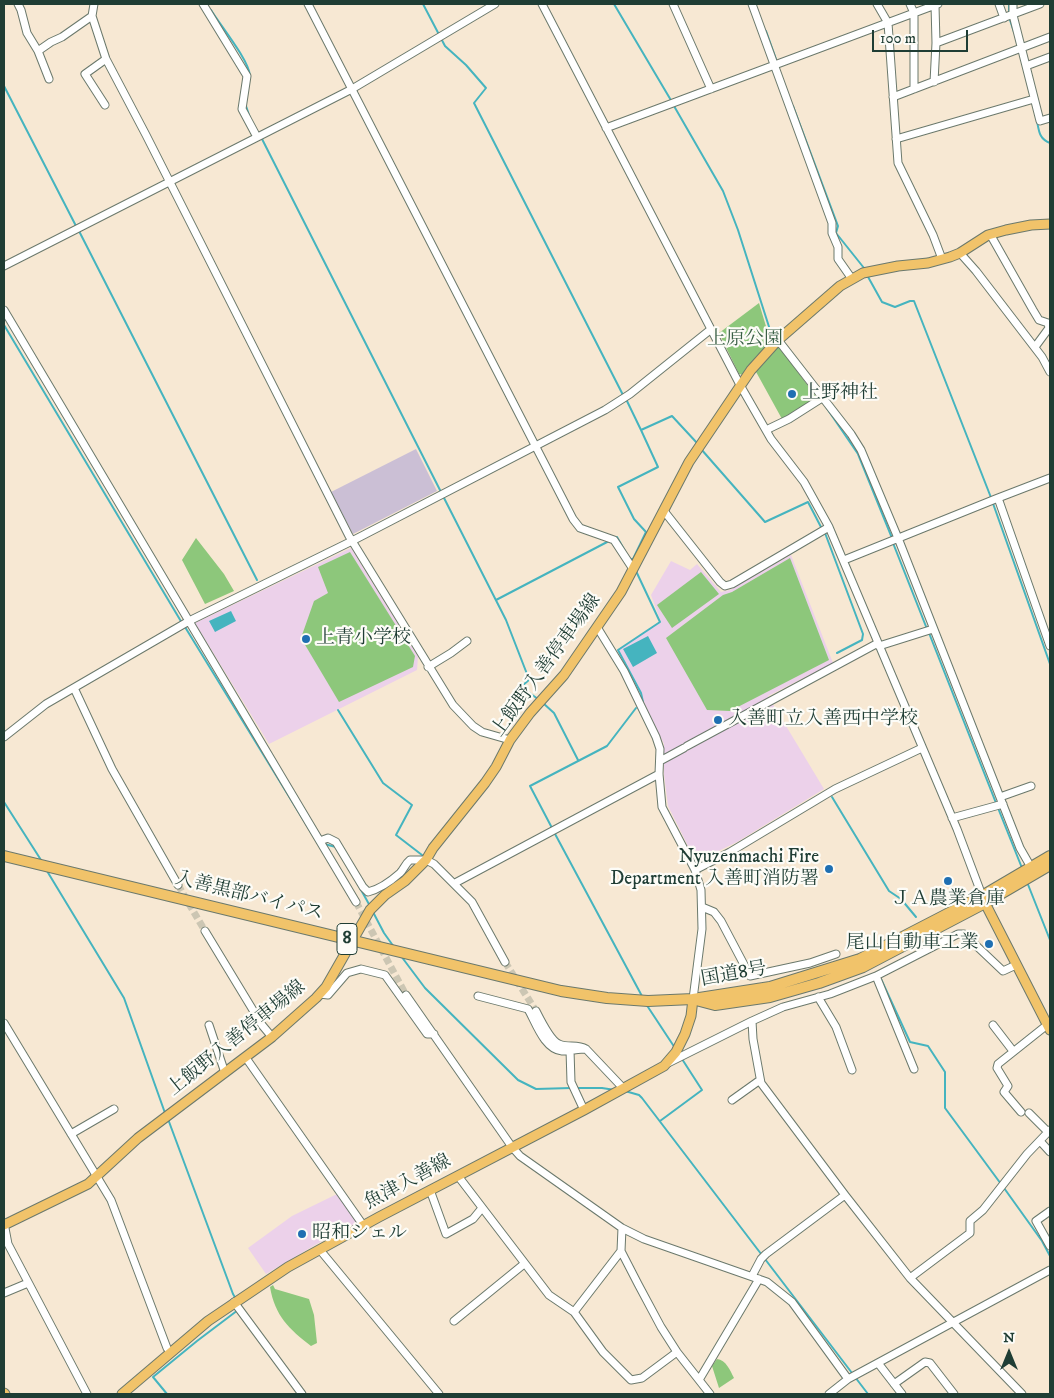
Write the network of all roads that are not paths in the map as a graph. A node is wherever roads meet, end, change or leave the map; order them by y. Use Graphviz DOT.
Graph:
graph roads {
  1 [pos="18,4"];
  2 [pos="94,4"];
  3 [pos="203,4"];
  4 [pos="308,4"];
  5 [pos="495,4"];
  6 [pos="542,4"];
  7 [pos="673,4"];
  8 [pos="752,4"];
  9 [pos="877,4"];
  10 [pos="910,4"];
  11 [pos="999,4"];
  12 [pos="1013,4"];
  13 [pos="1040,4"];
  14 [pos="934,5"];
  15 [pos="914,14"];
  16 [pos="1013,14"];
  17 [pos="92,16"];
  18 [pos="1004,18"];
  19 [pos="888,23"];
  20 [pos="1050,37"];
  21 [pos="936,43"];
  22 [pos="1022,48"];
  23 [pos="38,51"];
  24 [pos="1050,57"];
  25 [pos="106,59"];
  26 [pos="775,66"];
  27 [pos="1026,66"];
  28 [pos="49,78"];
  29 [pos="934,82"];
  30 [pos="352,89"];
  31 [pos="711,89"];
  32 [pos="914,89"];
  33 [pos="893,97"];
  34 [pos="1034,99"];
  35 [pos="105,105"];
  36 [pos="1050,118"];
  37 [pos="606,128"];
  38 [pos="256,137"];
  39 [pos="896,139"];
  40 [pos="169,182"];
  41 [pos="1050,224"];
  42 [pos="990,234"];
  43 [pos="960,253"];
  44 [pos="942,259"];
  45 [pos="4,266"];
  46 [pos="852,279"];
  47 [pos="4,310"];
  48 [pos="710,330"];
  49 [pos="778,340"];
  50 [pos="1034,347"];
  51 [pos="1050,372"];
  52 [pos="740,385"];
  53 [pos="822,398"];
  54 [pos="766,430"];
  55 [pos="536,446"];
  56 [pos="1050,478"];
  57 [pos="998,498"];
  58 [pos="664,511"];
  59 [pos="829,527"];
  60 [pos="898,538"];
  61 [pos="352,541"];
  62 [pos="844,560"];
  63 [pos="633,569"];
  64 [pos="189,621"];
  65 [pos="597,627"];
  66 [pos="934,629"];
  67 [pos="467,641"];
  68 [pos="878,644"];
  69 [pos="1050,646"];
  70 [pos="428,666"];
  71 [pos="74,688"];
  72 [pos="4,737"];
  73 [pos="510,740"];
  74 [pos="922,748"];
  75 [pos="660,761"];
  76 [pos="659,774"];
  77 [pos="1031,786"];
  78 [pos="1002,801"];
  79 [pos="952,818"];
  80 [pos="320,841"];
  81 [pos="4,856"];
  82 [pos="1050,856"];
  83 [pos="426,860"];
  84 [pos="1050,865"];
  85 [pos="695,870"];
  86 [pos="1033,871"];
  87 [pos="455,883"];
  88 [pos="178,885"];
  89 [pos="984,900"];
  90 [pos="356,902"];
  91 [pos="702,907"];
  92 [pos="205,931"];
  93 [pos="354,941"];
  94 [pos="836,954"];
  95 [pos="506,962"];
  96 [pos="1016,966"];
  97 [pos="876,976"];
  98 [pos="320,994"];
  99 [pos="406,995"];
  100 [pos="478,996"];
  101 [pos="818,997"];
  102 [pos="693,999"];
  103 [pos="536,1011"];
  104 [pos="752,1021"];
  105 [pos="4,1023"];
  106 [pos="208,1025"];
  107 [pos="993,1025"];
  108 [pos="1049,1028"];
  109 [pos="434,1034"];
  110 [pos="272,1037"];
  111 [pos="586,1049"];
  112 [pos="570,1050"];
  113 [pos="1013,1051"];
  114 [pos="246,1058"];
  115 [pos="664,1066"];
  116 [pos="914,1069"];
  117 [pos="852,1070"];
  118 [pos="225,1073"];
  119 [pos="760,1080"];
  120 [pos="623,1088"];
  121 [pos="732,1100"];
  122 [pos="114,1109"];
  123 [pos="584,1110"];
  124 [pos="1049,1131"];
  125 [pos="71,1134"];
  126 [pos="1040,1141"];
  127 [pos="512,1147"];
  128 [pos="1050,1152"];
  129 [pos="458,1176"];
  130 [pos="97,1177"];
  131 [pos="430,1190"];
  132 [pos="845,1196"];
  133 [pos="482,1208"];
  134 [pos="1050,1211"];
  135 [pos="4,1225"];
  136 [pos="363,1225"];
  137 [pos="622,1228"];
  138 [pos="1050,1246"];
  139 [pos="320,1250"];
  140 [pos="621,1251"];
  141 [pos="524,1264"];
  142 [pos="1050,1270"];
  143 [pos="752,1276"];
  144 [pos="910,1278"];
  145 [pos="759,1279"];
  146 [pos="28,1283"];
  147 [pos="4,1293"];
  148 [pos="234,1302"];
  149 [pos="574,1312"];
  150 [pos="454,1322"];
  151 [pos="953,1323"];
  152 [pos="170,1352"];
  153 [pos="677,1352"];
  154 [pos="878,1363"];
  155 [pos="848,1379"];
  156 [pos="699,1380"];
  157 [pos="894,1384"];
  158 [pos="87,1394"];
  159 [pos="122,1394"];
  160 [pos="302,1394"];
  161 [pos="440,1394"];
  162 [pos="710,1394"];
  163 [pos="828,1394"];
  164 [pos="902,1394"];
  165 [pos="954,1394"];
  166 [pos="1022,1394"];
  1 -- 23 [label="street"];
  2 -- 17 [label="street"];
  3 -- 38 [label="street"];
  4 -- 30 [label="street"];
  5 -- 30 [label="street"];
  6 -- 37 [label="street"];
  7 -- 31 [label="street"];
  8 -- 26 [label="street"];
  9 -- 19 [label="street"];
  10 -- 15 [label="street"];
  11 -- 18 [label="street"];
  12 -- 16 [label="street"];
  13 -- 16 [label="street"];
  14 -- 15 [label="street"];
  14 -- 21 [label="street"];
  15 -- 19 [label="street"];
  15 -- 32 [label="street"];
  16 -- 18 [label="street"];
  16 -- 22 [label="street"];
  17 -- 23 [label="street"];
  17 -- 25 [label="street"];
  18 -- 21 [label="street"];
  19 -- 26 [label="street"];
  19 -- 33 [label="street"];
  20 -- 22 [label="street"];
  21 -- 29 [label="street"];
  22 -- 27 [label="street"];
  22 -- 29 [label="street"];
  23 -- 28 [label="street"];
  24 -- 27 [label="street"];
  25 -- 35 [label="street"];
  25 -- 40 [label="street"];
  26 -- 31 [label="street"];
  26 -- 46 [label="street"];
  27 -- 34 [label="street"];
  29 -- 32 [label="street"];
  30 -- 38 [label="street"];
  30 -- 55 [label="street"];
  31 -- 37 [label="street"];
  32 -- 33 [label="street"];
  33 -- 39 [label="street"];
  34 -- 36 [label="street"];
  34 -- 39 [label="street"];
  37 -- 48 [label="street"];
  38 -- 40 [label="street"];
  39 -- 44 [label="street"];
  40 -- 45 [label="street"];
  40 -- 61 [label="street"];
  41 -- 42 [label="main road, 上飯野入善停車場線"];
  42 -- 43 [label="main road, 上飯野入善停車場線"];
  42 -- 50 [label="street"];
  43 -- 44 [label="main road, 上飯野入善停車場線"];
  43 -- 50 [label="street"];
  44 -- 46 [label="main road, 上飯野入善停車場線"];
  46 -- 49 [label="main road, 上飯野入善停車場線"];
  47 -- 64 [label="street"];
  48 -- 52 [label="street"];
  48 -- 55 [label="street"];
  49 -- 52 [label="main road, 上飯野入善停車場線"];
  49 -- 53 [label="street"];
  50 -- 51 [label="street"];
  52 -- 54 [label="street"];
  52 -- 58 [label="main road, 上飯野入善停車場線"];
  53 -- 54 [label="street"];
  53 -- 60 [label="street"];
  54 -- 59 [label="street"];
  55 -- 61 [label="street"];
  55 -- 63 [label="street"];
  56 -- 57 [label="street"];
  57 -- 60 [label="street"];
  57 -- 69 [label="street"];
  58 -- 59 [label="street"];
  58 -- 63 [label="main road, 上飯野入善停車場線"];
  59 -- 62 [label="street"];
  60 -- 62 [label="street"];
  60 -- 66 [label="street"];
  61 -- 64 [label="street"];
  61 -- 70 [label="street"];
  62 -- 68 [label="street"];
  63 -- 65 [label="main road, 上飯野入善停車場線"];
  64 -- 71 [label="street"];
  64 -- 80 [label="street"];
  65 -- 73 [label="main road, 上飯野入善停車場線"];
  65 -- 75 [label="street"];
  66 -- 68 [label="street"];
  66 -- 78 [label="street"];
  67 -- 70 [label="street"];
  68 -- 74 [label="street"];
  68 -- 75 [label="street"];
  70 -- 73 [label="street"];
  71 -- 72 [label="street"];
  71 -- 88 [label="street"];
  73 -- 83 [label="main road, 上飯野入善停車場線"];
  74 -- 79 [label="street"];
  74 -- 85 [label="street"];
  75 -- 76 [label="street"];
  76 -- 85 [label="street"];
  76 -- 87 [label="street"];
  77 -- 78 [label="street"];
  78 -- 79 [label="street"];
  78 -- 86 [label="street"];
  79 -- 89 [label="street"];
  80 -- 83 [label="street"];
  80 -- 90 [label="street"];
  81 -- 93 [label="highway, 入善黒部バイパス / 8"];
  82 -- 86 [label="highway, 国道8号 / 8"];
  83 -- 87 [label="street"];
  83 -- 93 [label="main road, 上飯野入善停車場線"];
  84 -- 86 [label="highway, 国道8号 / 8"];
  85 -- 91 [label="street"];
  86 -- 89 [label="highway, 国道8号 / 8"];
  87 -- 95 [label="street"];
  89 -- 96 [label="main road"];
  89 -- 102 [label="highway, 国道8号 / 8"];
  91 -- 94 [label="street"];
  91 -- 102 [label="street"];
  92 -- 110 [label="street"];
  93 -- 98 [label="main road, 上飯野入善停車場線"];
  93 -- 102 [label="highway, 入善黒部バイパス / 8"];
  96 -- 97 [label="street"];
  96 -- 108 [label="main road"];
  97 -- 101 [label="street"];
  97 -- 116 [label="street"];
  98 -- 109 [label="street"];
  98 -- 110 [label="main road, 上飯野入善停車場線"];
  99 -- 109 [label="street"];
  100 -- 112 [label="street"];
  101 -- 104 [label="street"];
  101 -- 117 [label="street"];
  102 -- 115 [label="main road, 魚津入善線"];
  103 -- 111 [label="street"];
  104 -- 115 [label="street"];
  104 -- 119 [label="street"];
  105 -- 125 [label="street"];
  106 -- 118 [label="street"];
  107 -- 113 [label="street"];
  108 -- 113 [label="street"];
  109 -- 127 [label="street"];
  110 -- 114 [label="main road, 上飯野入善停車場線"];
  111 -- 112 [label="street"];
  111 -- 120 [label="street"];
  112 -- 123 [label="street"];
  113 -- 124 [label="street"];
  114 -- 118 [label="main road, 上飯野入善停車場線"];
  114 -- 136 [label="street"];
  115 -- 120 [label="main road, 魚津入善線"];
  118 -- 130 [label="main road, 上飯野入善停車場線"];
  119 -- 121 [label="street"];
  119 -- 132 [label="street"];
  120 -- 123 [label="main road, 魚津入善線"];
  122 -- 125 [label="street"];
  123 -- 127 [label="main road, 魚津入善線"];
  124 -- 126 [label="street"];
  125 -- 130 [label="street"];
  126 -- 128 [label="street"];
  126 -- 144 [label="street"];
  127 -- 129 [label="main road, 魚津入善線"];
  127 -- 137 [label="street"];
  129 -- 131 [label="main road, 魚津入善線"];
  129 -- 133 [label="street"];
  130 -- 135 [label="main road, 上飯野入善停車場線"];
  130 -- 152 [label="street"];
  131 -- 133 [label="street"];
  131 -- 136 [label="main road, 魚津入善線"];
  132 -- 143 [label="street"];
  132 -- 144 [label="street"];
  133 -- 141 [label="street"];
  134 -- 138 [label="street"];
  135 -- 146 [label="street"];
  136 -- 139 [label="main road, 魚津入善線"];
  137 -- 140 [label="street"];
  137 -- 143 [label="street"];
  139 -- 148 [label="main road, 魚津入善線"];
  139 -- 161 [label="street"];
  140 -- 149 [label="street"];
  140 -- 153 [label="street"];
  141 -- 149 [label="street"];
  141 -- 150 [label="street"];
  142 -- 151 [label="street"];
  143 -- 145 [label="street"];
  144 -- 151 [label="street"];
  145 -- 155 [label="street"];
  145 -- 156 [label="street"];
  146 -- 147 [label="street"];
  146 -- 158 [label="street"];
  148 -- 152 [label="main road, 魚津入善線"];
  148 -- 160 [label="street"];
  149 -- 153 [label="street"];
  151 -- 154 [label="street"];
  151 -- 166 [label="street"];
  152 -- 159 [label="main road, 魚津入善線"];
  153 -- 156 [label="street"];
  154 -- 155 [label="street"];
  154 -- 157 [label="street"];
  155 -- 163 [label="street"];
  156 -- 162 [label="street"];
  157 -- 164 [label="street"];
  157 -- 165 [label="street"];
}
